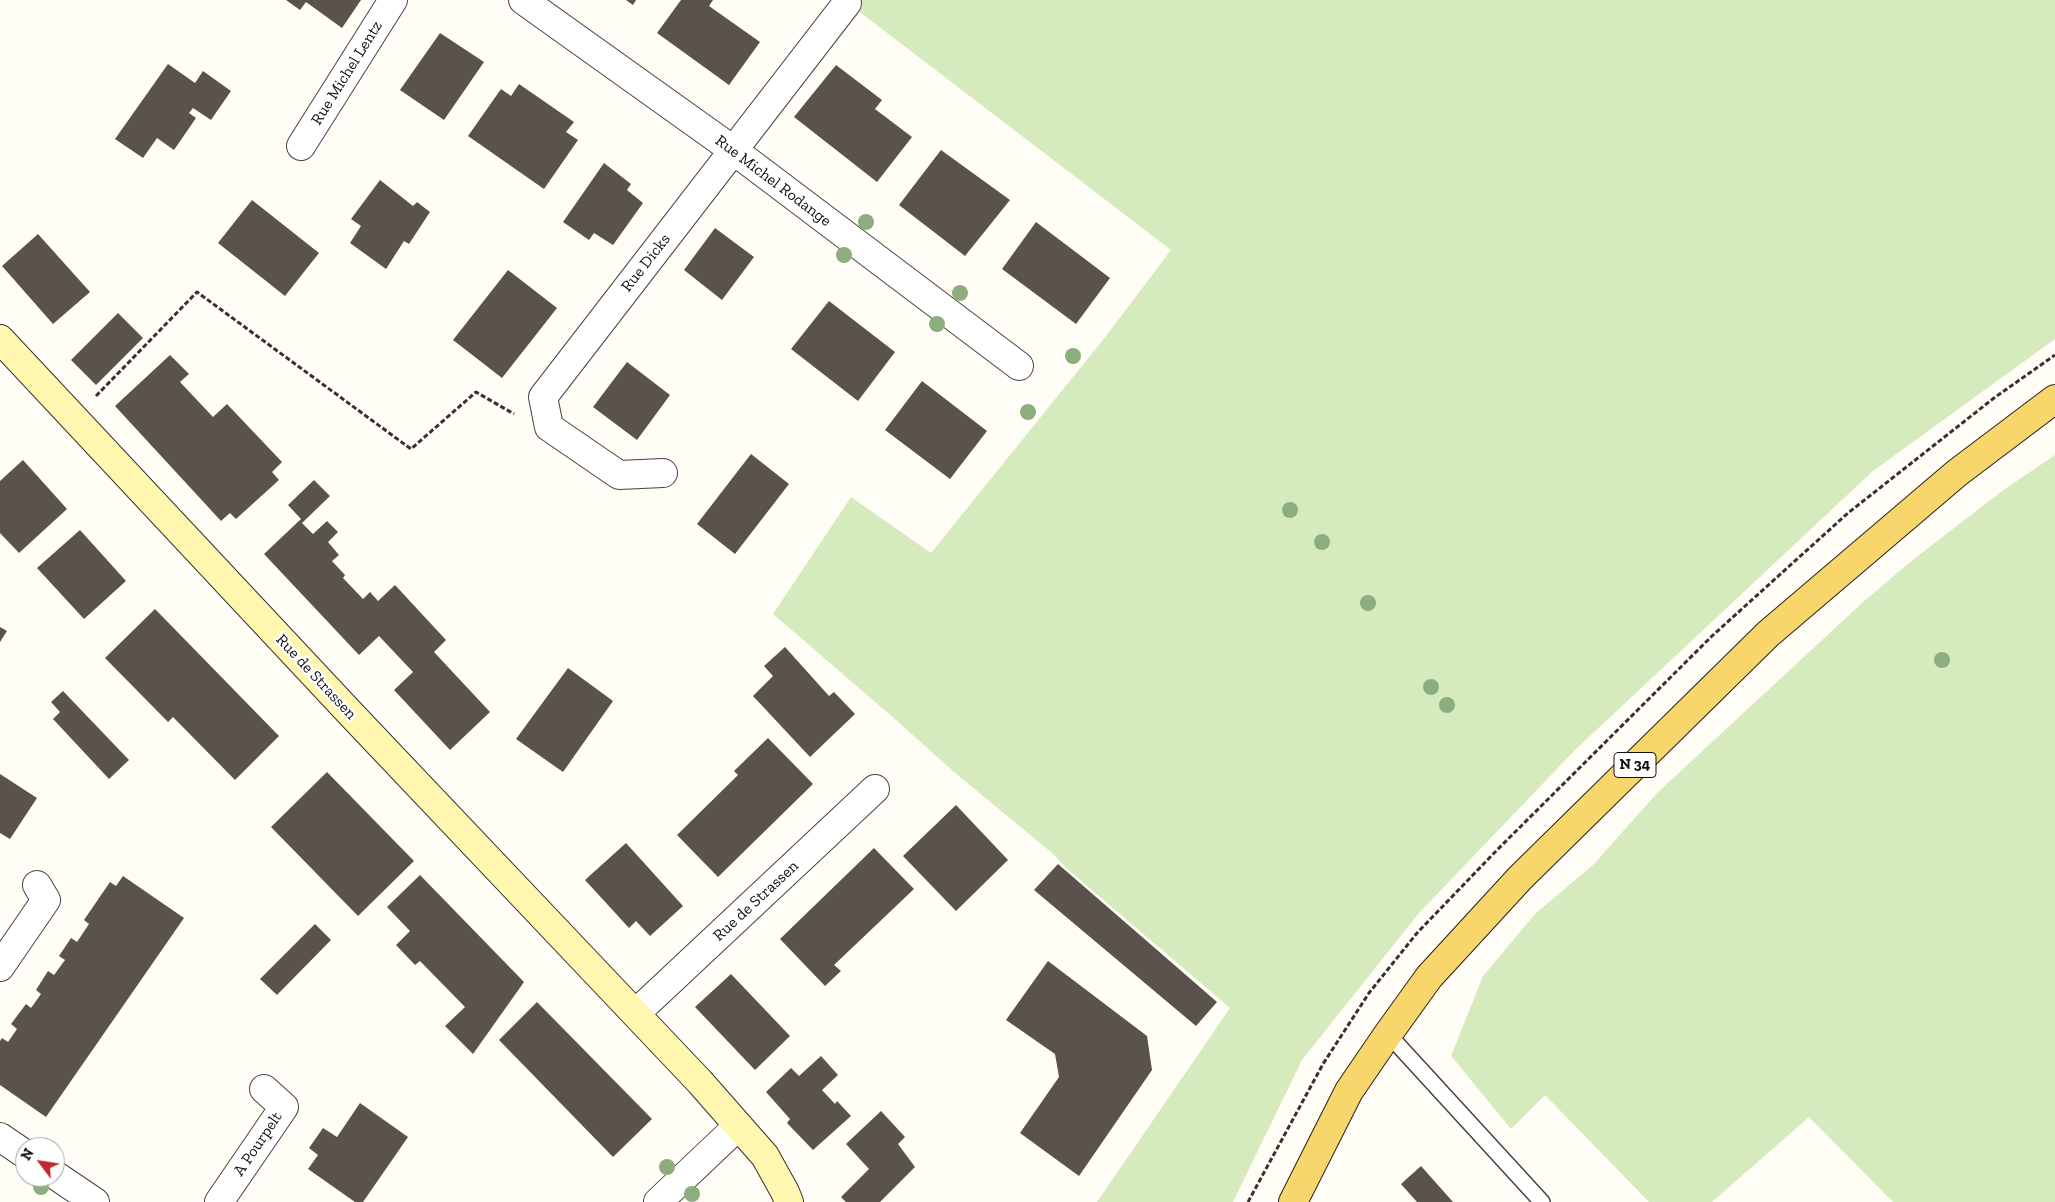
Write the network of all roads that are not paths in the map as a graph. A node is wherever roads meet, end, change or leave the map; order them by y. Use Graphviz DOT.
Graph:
graph roads {
  1 [pos="394,0"];
  2 [pos="523,0"];
  3 [pos="847,2"];
  4 [pos="301,146"];
  5 [pos="733,150"];
  6 [pos="0,339"];
  7 [pos="1019,366"];
  8 [pos="2055,399"];
  9 [pos="663,473"];
  10 [pos="876,789"];
  11 [pos="37,885"];
  12 [pos="0,968"];
  13 [pos="636,1013"];
  14 [pos="1388,1034"];
  15 [pos="264,1089"];
  16 [pos="738,1126"];
  17 [pos="0,1137"];
  18 [pos="15,1147"];
  19 [pos="65,1182"];
  20 [pos="95,1202"];
  21 [pos="219,1202"];
  22 [pos="658,1202"];
  23 [pos="789,1202"];
  24 [pos="1293,1202"];
  25 [pos="1542,1202"];
  1 -- 4 [label="street, Rue Michel Lentz"];
  2 -- 5 [label="street, Rue Michel Rodange"];
  3 -- 5 [label="street, Rue Dicks"];
  5 -- 7 [label="street, Rue Michel Rodange"];
  5 -- 9 [label="street, Rue Dicks"];
  6 -- 13 [label="main road, Rue de Strassen"];
  8 -- 14 [label="main road, N 34"];
  10 -- 13 [label="street, Rue de Strassen"];
  11 -- 12 [label="street"];
  13 -- 16 [label="main road, Rue de Strassen"];
  14 -- 24 [label="main road, N 34"];
  14 -- 25 [label="lane"];
  15 -- 21 [label="street, A Pourpelt"];
  16 -- 22 [label="street"];
  16 -- 23 [label="main road, Rue de Strassen"];
  17 -- 18 [label="street"];
  19 -- 20 [label="street"];
}
